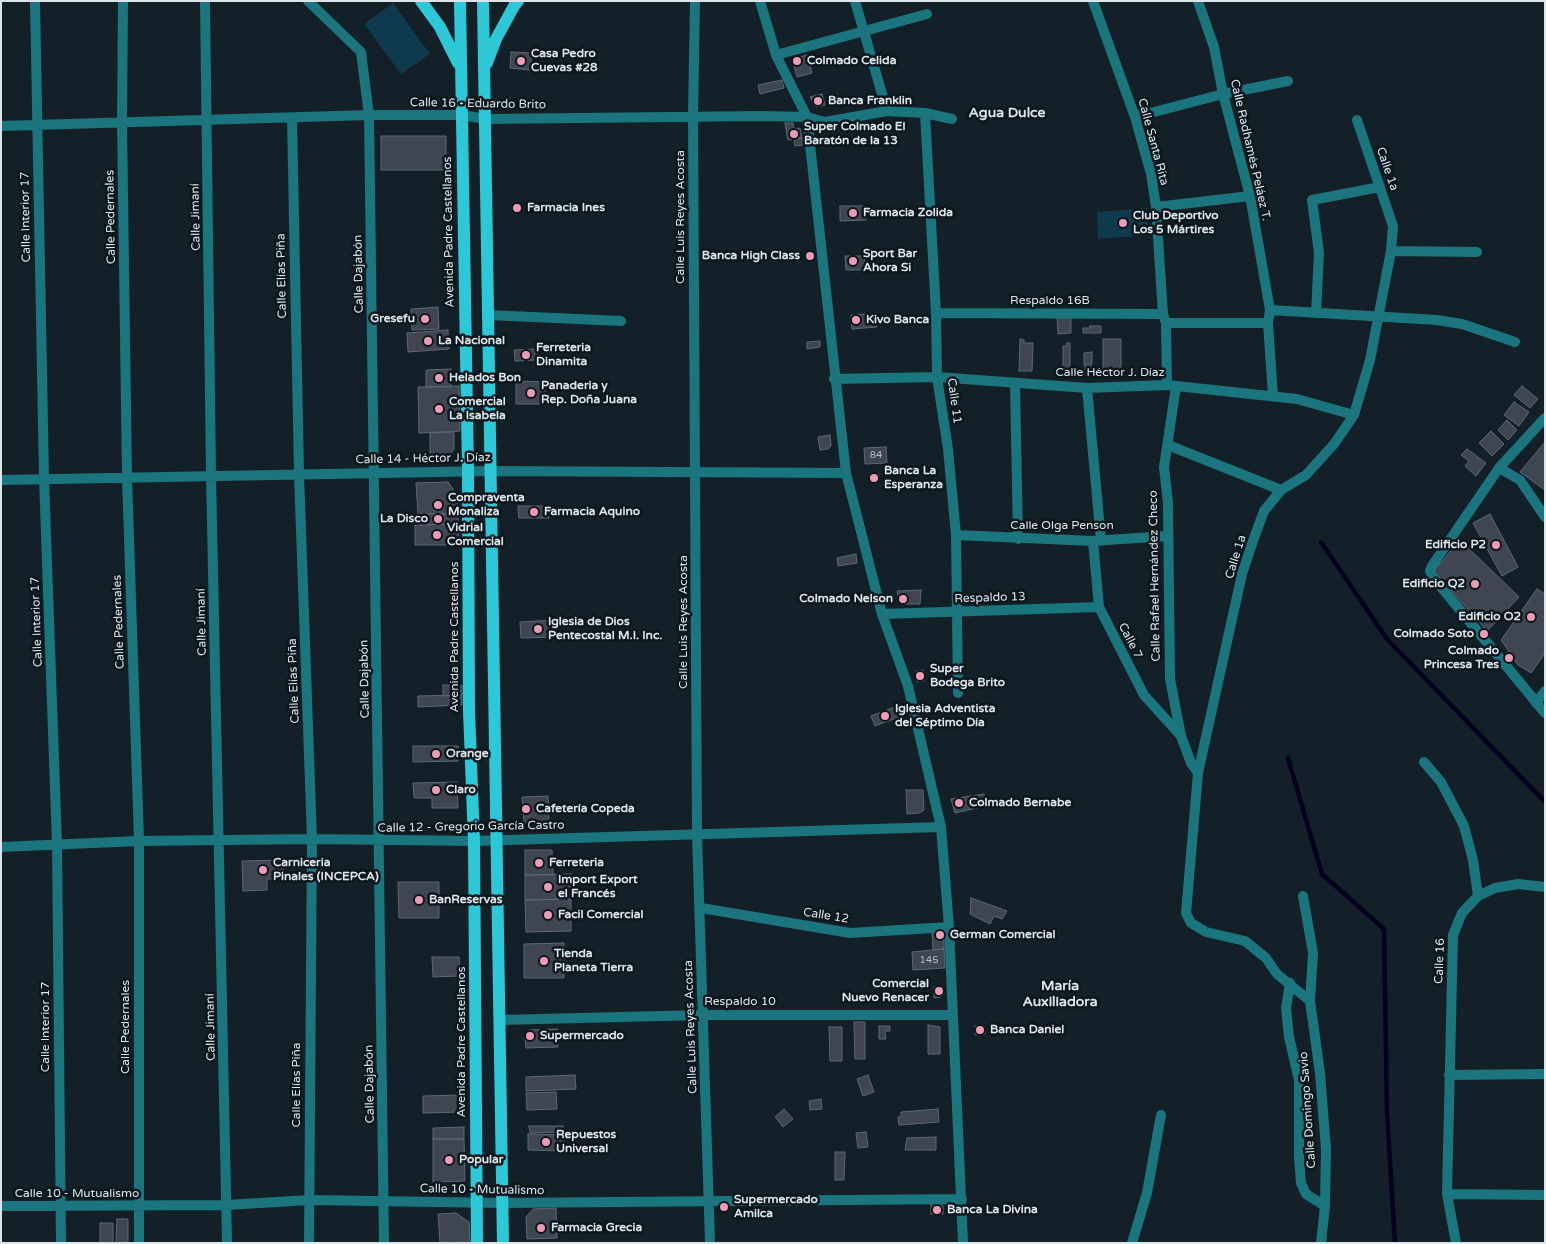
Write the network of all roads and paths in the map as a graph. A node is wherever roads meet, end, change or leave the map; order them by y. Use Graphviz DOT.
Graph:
graph roads {
  1 [pos="35,1"];
  2 [pos="123,1"];
  3 [pos="205,1"];
  4 [pos="308,1"];
  5 [pos="422,1"];
  6 [pos="460,1"];
  7 [pos="483,1"];
  8 [pos="518,1"];
  9 [pos="695,1"];
  10 [pos="760,1"];
  11 [pos="855,1"];
  12 [pos="1093,1"];
  13 [pos="1198,1"];
  14 [pos="927,14"];
  15 [pos="864,32"];
  16 [pos="776,55"];
  17 [pos="460,66"];
  18 [pos="484,73"];
  19 [pos="1288,81"];
  20 [pos="1223,94"];
  21 [pos="886,111"];
  22 [pos="925,113"];
  23 [pos="369,115"];
  24 [pos="461,115"];
  25 [pos="693,117"];
  26 [pos="807,117"];
  27 [pos="1135,117"];
  28 [pos="292,118"];
  29 [pos="486,119"];
  30 [pos="952,119"];
  31 [pos="208,120"];
  32 [pos="1357,120"];
  33 [pos="122,123"];
  34 [pos="36,125"];
  35 [pos="1,126"];
  36 [pos="1380,187"];
  37 [pos="1250,196"];
  38 [pos="1156,207"];
  39 [pos="1391,251"];
  40 [pos="1477,252"];
  41 [pos="1270,310"];
  42 [pos="936,312"];
  43 [pos="1316,313"];
  44 [pos="488,315"];
  45 [pos="1377,317"];
  46 [pos="1165,319"];
  47 [pos="621,321"];
  48 [pos="1268,323"];
  49 [pos="1515,342"];
  50 [pos="937,377"];
  51 [pos="834,379"];
  52 [pos="1015,384"];
  53 [pos="1171,386"];
  54 [pos="1087,388"];
  55 [pos="1273,396"];
  56 [pos="1354,415"];
  57 [pos="1545,418"];
  58 [pos="1168,445"];
  59 [pos="1499,468"];
  60 [pos="491,470"];
  61 [pos="374,472"];
  62 [pos="468,472"];
  63 [pos="696,473"];
  64 [pos="846,473"];
  65 [pos="299,474"];
  66 [pos="211,475"];
  67 [pos="127,476"];
  68 [pos="44,478"];
  69 [pos="1,480"];
  70 [pos="1281,490"];
  71 [pos="1545,517"];
  72 [pos="956,535"];
  73 [pos="1167,536"];
  74 [pos="1018,539"];
  75 [pos="1097,541"];
  76 [pos="1099,607"];
  77 [pos="956,612"];
  78 [pos="882,614"];
  79 [pos="1545,691"];
  80 [pos="958,693"];
  81 [pos="1536,703"];
  82 [pos="1545,713"];
  83 [pos="1181,736"];
  84 [pos="1424,762"];
  85 [pos="1198,773"];
  86 [pos="942,827"];
  87 [pos="697,836"];
  88 [pos="312,839"];
  89 [pos="498,840"];
  90 [pos="139,841"];
  91 [pos="219,841"];
  92 [pos="379,841"];
  93 [pos="474,841"];
  94 [pos="57,844"];
  95 [pos="1,847"];
  96 [pos="1545,888"];
  97 [pos="1303,896"];
  98 [pos="1478,896"];
  99 [pos="701,908"];
  100 [pos="950,927"];
  101 [pos="1290,983"];
  102 [pos="1310,1001"];
  103 [pos="702,1015"];
  104 [pos="952,1015"];
  105 [pos="499,1020"];
  106 [pos="1545,1074"];
  107 [pos="1449,1075"];
  108 [pos="1161,1115"];
  109 [pos="1447,1194"];
  110 [pos="1545,1195"];
  111 [pos="962,1199"];
  112 [pos="309,1200"];
  113 [pos="384,1201"];
  114 [pos="709,1202"];
  115 [pos="476,1203"];
  116 [pos="502,1203"];
  117 [pos="227,1205"];
  118 [pos="1,1206"];
  119 [pos="1325,1206"];
  120 [pos="139,1207"];
  121 [pos="60,1208"];
  122 [pos="61,1243"];
  123 [pos="139,1243"];
  124 [pos="227,1243"];
  125 [pos="309,1243"];
  126 [pos="384,1243"];
  127 [pos="477,1243"];
  128 [pos="503,1243"];
  129 [pos="710,1243"];
  130 [pos="963,1243"];
  131 [pos="1132,1243"];
  132 [pos="1320,1243"];
  133 [pos="1456,1243"];
  1 -- 34 [label="street, Calle Interior 17"];
  2 -- 33 [label="street, Calle Pedernales"];
  3 -- 31 [label="street, Calle Jimaní"];
  4 -- 23 [label="street, Calle Dajabón"];
  5 -- 17 [label="main road"];
  6 -- 17 [label="main road, Avenida Padre Castellanos"];
  7 -- 18 [label="main road"];
  8 -- 18 [label="main road"];
  9 -- 25 [label="street, Calle Luis Reyes Acosta"];
  10 -- 16 [label="street"];
  11 -- 15 [label="street"];
  12 -- 27 [label="street, Calle Santa Rita"];
  13 -- 20 [label="street, Calle Radhamés Peláez T."];
  14 -- 15 [label="street"];
  15 -- 16 [label="street"];
  15 -- 21 [label="street"];
  16 -- 26 [label="street"];
  17 -- 24 [label="main road, Avenida Padre Castellanos"];
  18 -- 29 [label="main road"];
  19 -- 20 [label="street"];
  20 -- 27 [label="street"];
  20 -- 37 [label="street, Calle Radhamés Peláez T."];
  21 -- 22 [label="street, Calle 16 - Eduardo Brito"];
  21 -- 26 [label="street, Calle 16 - Eduardo Brito"];
  22 -- 30 [label="street, Calle 16 - Eduardo Brito"];
  22 -- 42 [label="street, Calle 11"];
  23 -- 24 [label="street, Calle 16 - Eduardo Brito"];
  23 -- 28 [label="street, Calle 16 - Eduardo Brito"];
  23 -- 61 [label="street, Calle Dajabón"];
  24 -- 29 [label="street, Calle 16 - Eduardo Brito"];
  24 -- 62 [label="main road, Avenida Padre Castellanos"];
  25 -- 26 [label="street, Calle 16 - Eduardo Brito"];
  25 -- 29 [label="street, Calle 16 - Eduardo Brito"];
  25 -- 63 [label="street, Calle Luis Reyes Acosta"];
  26 -- 51 [label="street"];
  27 -- 38 [label="street, Calle Santa Rita"];
  28 -- 31 [label="street, Calle 16 - Eduardo Brito"];
  28 -- 65 [label="street, Calle Elías Piña"];
  29 -- 44 [label="main road"];
  31 -- 33 [label="street, Calle 16 - Eduardo Brito"];
  31 -- 66 [label="street, Calle Jimaní"];
  32 -- 36 [label="street, Calle 1a"];
  33 -- 34 [label="street, Calle 16 - Eduardo Brito"];
  33 -- 67 [label="street, Calle Pedernales"];
  34 -- 35 [label="street, Calle 16 - Eduardo Brito"];
  34 -- 68 [label="street, Calle Interior 17"];
  36 -- 39 [label="street, Calle 1a"];
  36 -- 43 [label="street"];
  37 -- 38 [label="street"];
  37 -- 41 [label="street, Calle Radhamés Peláez T."];
  38 -- 46 [label="street, Calle Santa Rita"];
  39 -- 40 [label="street"];
  39 -- 45 [label="street, Calle 1a"];
  41 -- 43 [label="street"];
  41 -- 48 [label="street, Calle Radhamés Peláez T."];
  42 -- 46 [label="street, Respaldo 16B"];
  42 -- 50 [label="street, Calle 11"];
  43 -- 45 [label="street"];
  44 -- 47 [label="street"];
  44 -- 60 [label="main road"];
  45 -- 49 [label="street"];
  45 -- 56 [label="street, Calle 1a"];
  46 -- 48 [label="street, Respaldo 16B"];
  46 -- 53 [label="street, Calle Santa Rita"];
  48 -- 55 [label="street, Calle Radhamés Peláez T."];
  50 -- 51 [label="street, Calle Héctor J. Díaz"];
  50 -- 52 [label="street, Calle Héctor J. Díaz"];
  50 -- 72 [label="street, Calle 11"];
  51 -- 64 [label="street"];
  52 -- 54 [label="street, Calle Héctor J. Díaz"];
  52 -- 74 [label="street"];
  53 -- 54 [label="street, Calle Héctor J. Díaz"];
  53 -- 55 [label="street, Calle Héctor J. Díaz"];
  53 -- 58 [label="street, Calle Rafael Hernández Checo"];
  54 -- 75 [label="street, Calle 7"];
  55 -- 56 [label="street, Calle Héctor J. Díaz"];
  56 -- 70 [label="street, Calle 1a"];
  57 -- 59 [label="street"];
  58 -- 70 [label="street"];
  58 -- 73 [label="street, Calle Rafael Hernández Checo"];
  59 -- 71 [label="street"];
  59 -- 81 [label="street"];
  60 -- 62 [label="street, Calle 14 - Héctor J. Díaz"];
  60 -- 63 [label="street, Calle 14 - Héctor J. Díaz"];
  60 -- 89 [label="main road"];
  61 -- 62 [label="street, Calle 14 - Héctor J. Díaz"];
  61 -- 65 [label="street, Calle 14 - Héctor J. Díaz"];
  61 -- 92 [label="street, Calle Dajabón"];
  62 -- 93 [label="main road, Avenida Padre Castellanos"];
  63 -- 64 [label="street, Calle 14 - Héctor J. Díaz"];
  63 -- 87 [label="street, Calle Luis Reyes Acosta"];
  64 -- 78 [label="street"];
  65 -- 66 [label="street, Calle 14 - Héctor J. Díaz"];
  65 -- 88 [label="street, Calle Elías Piña"];
  66 -- 67 [label="street, Calle 14 - Héctor J. Díaz"];
  66 -- 91 [label="street, Calle Jimaní"];
  67 -- 68 [label="street, Calle 14 - Héctor J. Díaz"];
  67 -- 90 [label="street, Calle Pedernales"];
  68 -- 69 [label="street, Calle 14 - Héctor J. Díaz"];
  68 -- 94 [label="street, Calle Interior 17"];
  70 -- 85 [label="street, Calle 1a"];
  72 -- 74 [label="street, Calle Olga Penson"];
  72 -- 77 [label="street, Calle 11"];
  73 -- 75 [label="street, Calle Olga Penson"];
  73 -- 83 [label="street, Calle Rafael Hernández Checo"];
  74 -- 75 [label="street, Calle Olga Penson"];
  75 -- 76 [label="street, Calle 7"];
  76 -- 77 [label="street, Respaldo 13"];
  76 -- 83 [label="street, Calle 7"];
  77 -- 78 [label="street, Respaldo 13"];
  77 -- 80 [label="street, Calle 11"];
  78 -- 86 [label="street"];
  79 -- 81 [label="street"];
  81 -- 82 [label="street"];
  83 -- 85 [label="street"];
  84 -- 98 [label="street"];
  85 -- 101 [label="street, Calle 1a"];
  86 -- 87 [label="street, Calle 12 - Gregorio García Castro"];
  86 -- 100 [label="street"];
  87 -- 89 [label="street, Calle 12 - Gregorio García Castro"];
  87 -- 99 [label="street, Calle Luis Reyes Acosta"];
  88 -- 91 [label="street, Calle 12 - Gregorio García Castro"];
  88 -- 92 [label="street, Calle 12 - Gregorio García Castro"];
  88 -- 112 [label="street, Calle Elías Piña"];
  89 -- 93 [label="street, Calle 12 - Gregorio García Castro"];
  89 -- 105 [label="main road"];
  90 -- 91 [label="street, Calle 12 - Gregorio García Castro"];
  90 -- 94 [label="street, Calle 12 - Gregorio García Castro"];
  90 -- 120 [label="street, Calle Pedernales"];
  91 -- 117 [label="street, Calle Jimaní"];
  92 -- 93 [label="street, Calle 12 - Gregorio García Castro"];
  92 -- 113 [label="street, Calle Dajabón"];
  93 -- 115 [label="main road, Avenida Padre Castellanos"];
  94 -- 95 [label="street, Calle 12 - Gregorio García Castro"];
  94 -- 121 [label="street, Calle Interior 17"];
  96 -- 98 [label="street, Calle 16"];
  97 -- 102 [label="street, Calle Domingo Savio"];
  98 -- 107 [label="street, Calle 16"];
  99 -- 100 [label="street, Calle 12"];
  99 -- 103 [label="street, Calle Luis Reyes Acosta"];
  100 -- 104 [label="street"];
  101 -- 102 [label="street"];
  101 -- 119 [label="street"];
  102 -- 119 [label="street, Calle Domingo Savio"];
  103 -- 104 [label="street, Respaldo 10"];
  103 -- 105 [label="street, Respaldo 10"];
  103 -- 114 [label="street, Calle Luis Reyes Acosta"];
  104 -- 111 [label="street"];
  105 -- 116 [label="main road"];
  106 -- 107 [label="street"];
  107 -- 109 [label="street, Calle 16"];
  108 -- 131 [label="street"];
  109 -- 110 [label="street"];
  109 -- 133 [label="street, Calle 16"];
  111 -- 114 [label="street, Calle 10 - Mutualismo"];
  111 -- 130 [label="street"];
  112 -- 113 [label="street, Calle 10 - Mutualismo"];
  112 -- 117 [label="street, Calle 10 - Mutualismo"];
  112 -- 125 [label="street, Calle Elías Piña"];
  113 -- 115 [label="street, Calle 10 - Mutualismo"];
  113 -- 126 [label="street, Calle Dajabón"];
  114 -- 116 [label="street, Calle 10 - Mutualismo"];
  114 -- 129 [label="street, Calle Luis Reyes Acosta"];
  115 -- 116 [label="street, Calle 10 - Mutualismo"];
  115 -- 127 [label="main road, Avenida Padre Castellanos"];
  116 -- 128 [label="main road"];
  117 -- 120 [label="street, Calle 10 - Mutualismo"];
  117 -- 124 [label="street, Calle Jimaní"];
  118 -- 121 [label="street, Calle 10 - Mutualismo"];
  119 -- 132 [label="street, Calle Domingo Savio"];
  120 -- 121 [label="street, Calle 10 - Mutualismo"];
  120 -- 123 [label="street, Calle Pedernales"];
  121 -- 122 [label="street, Calle Interior 17"];
}
